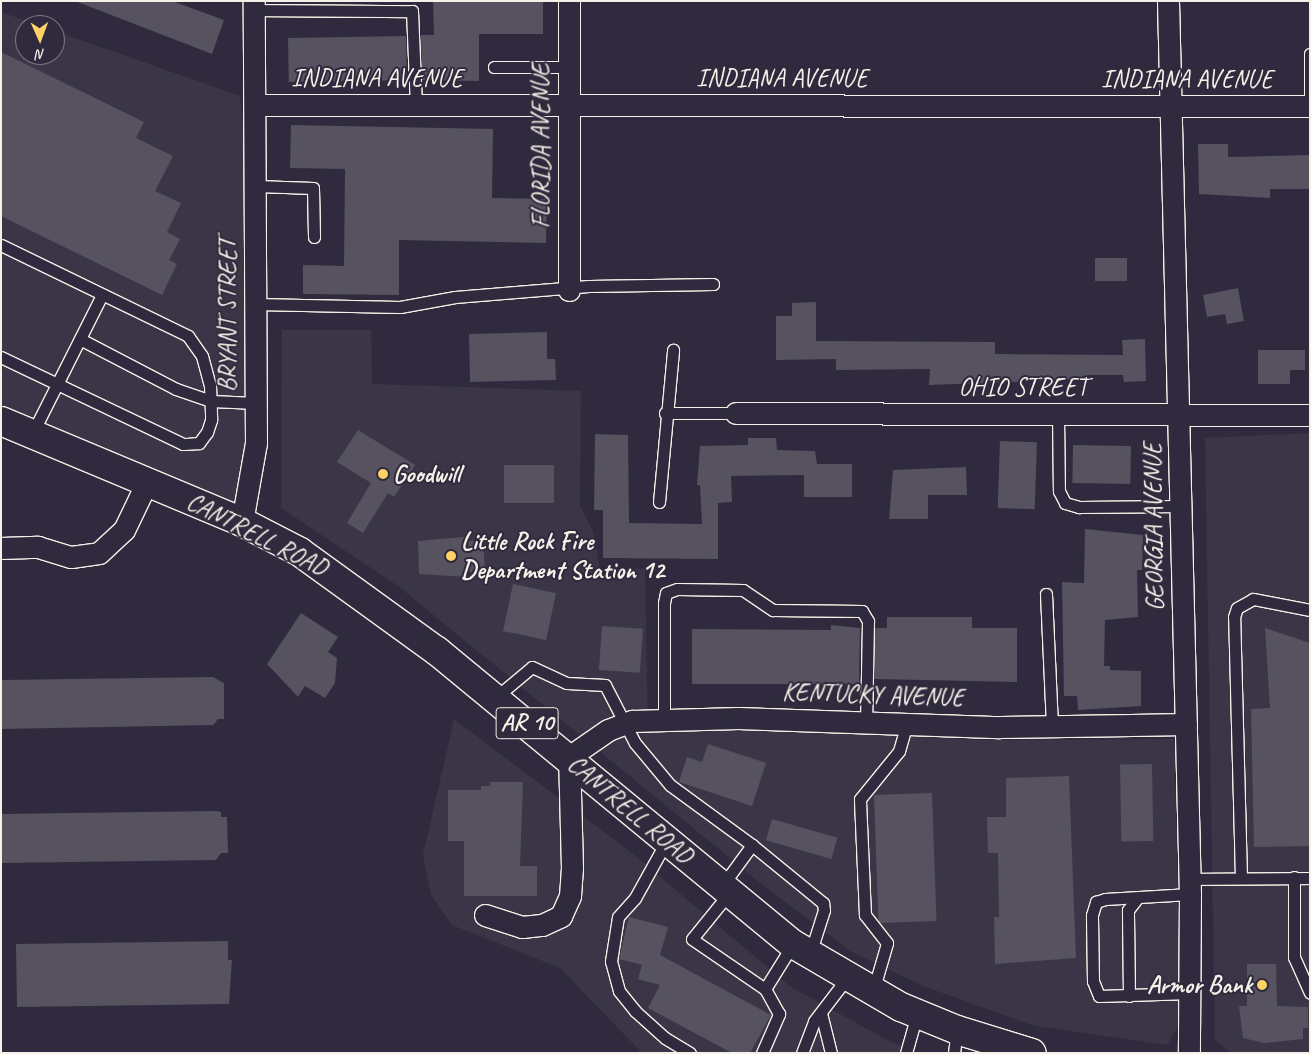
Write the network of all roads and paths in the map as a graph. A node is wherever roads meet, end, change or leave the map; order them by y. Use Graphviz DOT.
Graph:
graph roads {
  1 [pos="569,1"];
  2 [pos="1168,1"];
  3 [pos="254,6"];
  4 [pos="1310,54"];
  5 [pos="494,67"];
  6 [pos="569,67"];
  7 [pos="1310,97"];
  8 [pos="255,106"];
  9 [pos="416,106"];
  10 [pos="569,106"];
  11 [pos="1170,106"];
  12 [pos="1310,106"];
  13 [pos="256,186"];
  14 [pos="314,237"];
  15 [pos="1,245"];
  16 [pos="713,284"];
  17 [pos="569,290"];
  18 [pos="102,295"];
  19 [pos="256,304"];
  20 [pos="80,339"];
  21 [pos="673,350"];
  22 [pos="1,357"];
  23 [pos="56,386"];
  24 [pos="211,400"];
  25 [pos="256,403"];
  26 [pos="664,413"];
  27 [pos="736,413"];
  28 [pos="1058,414"];
  29 [pos="1180,414"];
  30 [pos="1310,415"];
  31 [pos="1,422"];
  32 [pos="32,434"];
  33 [pos="147,482"];
  34 [pos="660,502"];
  35 [pos="1181,506"];
  36 [pos="242,522"];
  37 [pos="1,548"];
  38 [pos="1046,594"];
  39 [pos="1310,610"];
  40 [pos="494,698"];
  41 [pos="664,719"];
  42 [pos="866,722"];
  43 [pos="624,723"];
  44 [pos="907,724"];
  45 [pos="1052,724"];
  46 [pos="1186,724"];
  47 [pos="569,758"];
  48 [pos="666,842"];
  49 [pos="752,845"];
  50 [pos="1294,877"];
  51 [pos="1241,878"];
  52 [pos="1310,878"];
  53 [pos="1190,886"];
  54 [pos="726,889"];
  55 [pos="1138,896"];
  56 [pos="486,914"];
  57 [pos="802,949"];
  58 [pos="847,978"];
  59 [pos="765,989"];
  60 [pos="872,992"];
  61 [pos="1190,993"];
  62 [pos="1310,993"];
  63 [pos="1129,996"];
  64 [pos="821,1013"];
  65 [pos="917,1013"];
  66 [pos="956,1041"];
  67 [pos="904,1051"];
  68 [pos="690,1053"];
  69 [pos="762,1053"];
  70 [pos="802,1053"];
  71 [pos="831,1053"];
  72 [pos="1032,1053"];
  73 [pos="1190,1053"];
  1 -- 6 [label="street, FLORIDA AVENUE"];
  2 -- 11 [label="street, GEORGIA AVENUE"];
  3 -- 8 [label="street, BRYANT STREET"];
  3 -- 9 [label="lane"];
  4 -- 7 [label="lane"];
  5 -- 6 [label="lane"];
  6 -- 10 [label="street, FLORIDA AVENUE"];
  8 -- 9 [label="street, INDIANA AVENUE"];
  8 -- 13 [label="street, BRYANT STREET"];
  9 -- 10 [label="street, INDIANA AVENUE"];
  10 -- 11 [label="street, INDIANA AVENUE"];
  10 -- 17 [label="street, FLORIDA AVENUE"];
  11 -- 12 [label="street, INDIANA AVENUE"];
  11 -- 29 [label="street, GEORGIA AVENUE"];
  13 -- 14 [label="lane"];
  13 -- 19 [label="street, BRYANT STREET"];
  15 -- 18 [label="lane"];
  16 -- 17 [label="lane"];
  17 -- 19 [label="lane"];
  18 -- 20 [label="lane"];
  18 -- 24 [label="lane"];
  19 -- 25 [label="street, BRYANT STREET"];
  20 -- 23 [label="lane"];
  20 -- 24 [label="lane"];
  21 -- 26 [label="lane"];
  22 -- 23 [label="lane"];
  23 -- 24 [label="lane"];
  23 -- 32 [label="lane"];
  24 -- 25 [label="lane"];
  25 -- 36 [label="street, BRYANT STREET"];
  26 -- 27 [label="lane"];
  26 -- 34 [label="lane"];
  27 -- 28 [label="street, OHIO STREET"];
  28 -- 29 [label="street, OHIO STREET"];
  28 -- 35 [label="lane"];
  29 -- 30 [label="street, OHIO STREET"];
  29 -- 35 [label="street, GEORGIA AVENUE"];
  31 -- 32 [label="main road, CANTRELL ROAD / AR 10"];
  32 -- 33 [label="main road, CANTRELL ROAD / AR 10"];
  33 -- 36 [label="main road, CANTRELL ROAD / AR 10"];
  33 -- 37 [label="street"];
  35 -- 46 [label="street, GEORGIA AVENUE"];
  36 -- 40 [label="main road, CANTRELL ROAD / AR 10"];
  38 -- 45 [label="lane"];
  39 -- 51 [label="lane"];
  40 -- 43 [label="lane"];
  40 -- 47 [label="main road, CANTRELL ROAD / AR 10"];
  41 -- 42 [label="street, KENTUCKY AVENUE"];
  41 -- 42 [label="lane"];
  41 -- 43 [label="street, KENTUCKY AVENUE"];
  42 -- 44 [label="street, KENTUCKY AVENUE"];
  43 -- 47 [label="street, KENTUCKY AVENUE"];
  43 -- 49 [label="lane"];
  44 -- 45 [label="street, KENTUCKY AVENUE"];
  44 -- 60 [label="lane"];
  45 -- 46 [label="street, KENTUCKY AVENUE"];
  46 -- 53 [label="street, GEORGIA AVENUE"];
  47 -- 48 [label="main road, CANTRELL ROAD / AR 10"];
  47 -- 56 [label="street"];
  48 -- 54 [label="main road, CANTRELL ROAD / AR 10"];
  48 -- 68 [label="lane"];
  49 -- 54 [label="lane"];
  49 -- 57 [label="lane"];
  50 -- 51 [label="lane"];
  50 -- 52 [label="lane"];
  50 -- 62 [label="lane"];
  51 -- 53 [label="lane"];
  53 -- 55 [label="lane"];
  53 -- 61 [label="street, GEORGIA AVENUE"];
  54 -- 57 [label="main road, CANTRELL ROAD / AR 10"];
  54 -- 59 [label="lane"];
  55 -- 63 [label="lane"];
  55 -- 63 [label="lane"];
  57 -- 58 [label="main road, CANTRELL ROAD / AR 10"];
  57 -- 59 [label="lane"];
  58 -- 60 [label="main road, CANTRELL ROAD / AR 10"];
  58 -- 64 [label="lane"];
  59 -- 69 [label="lane"];
  60 -- 65 [label="main road, CANTRELL ROAD / AR 10"];
  61 -- 63 [label="lane"];
  61 -- 73 [label="street, GEORGIA AVENUE"];
  64 -- 70 [label="lane"];
  64 -- 71 [label="lane"];
  65 -- 66 [label="main road, CANTRELL ROAD / AR 10"];
  65 -- 67 [label="lane"];
  66 -- 72 [label="main road, CANTRELL ROAD / AR 10"];
}
